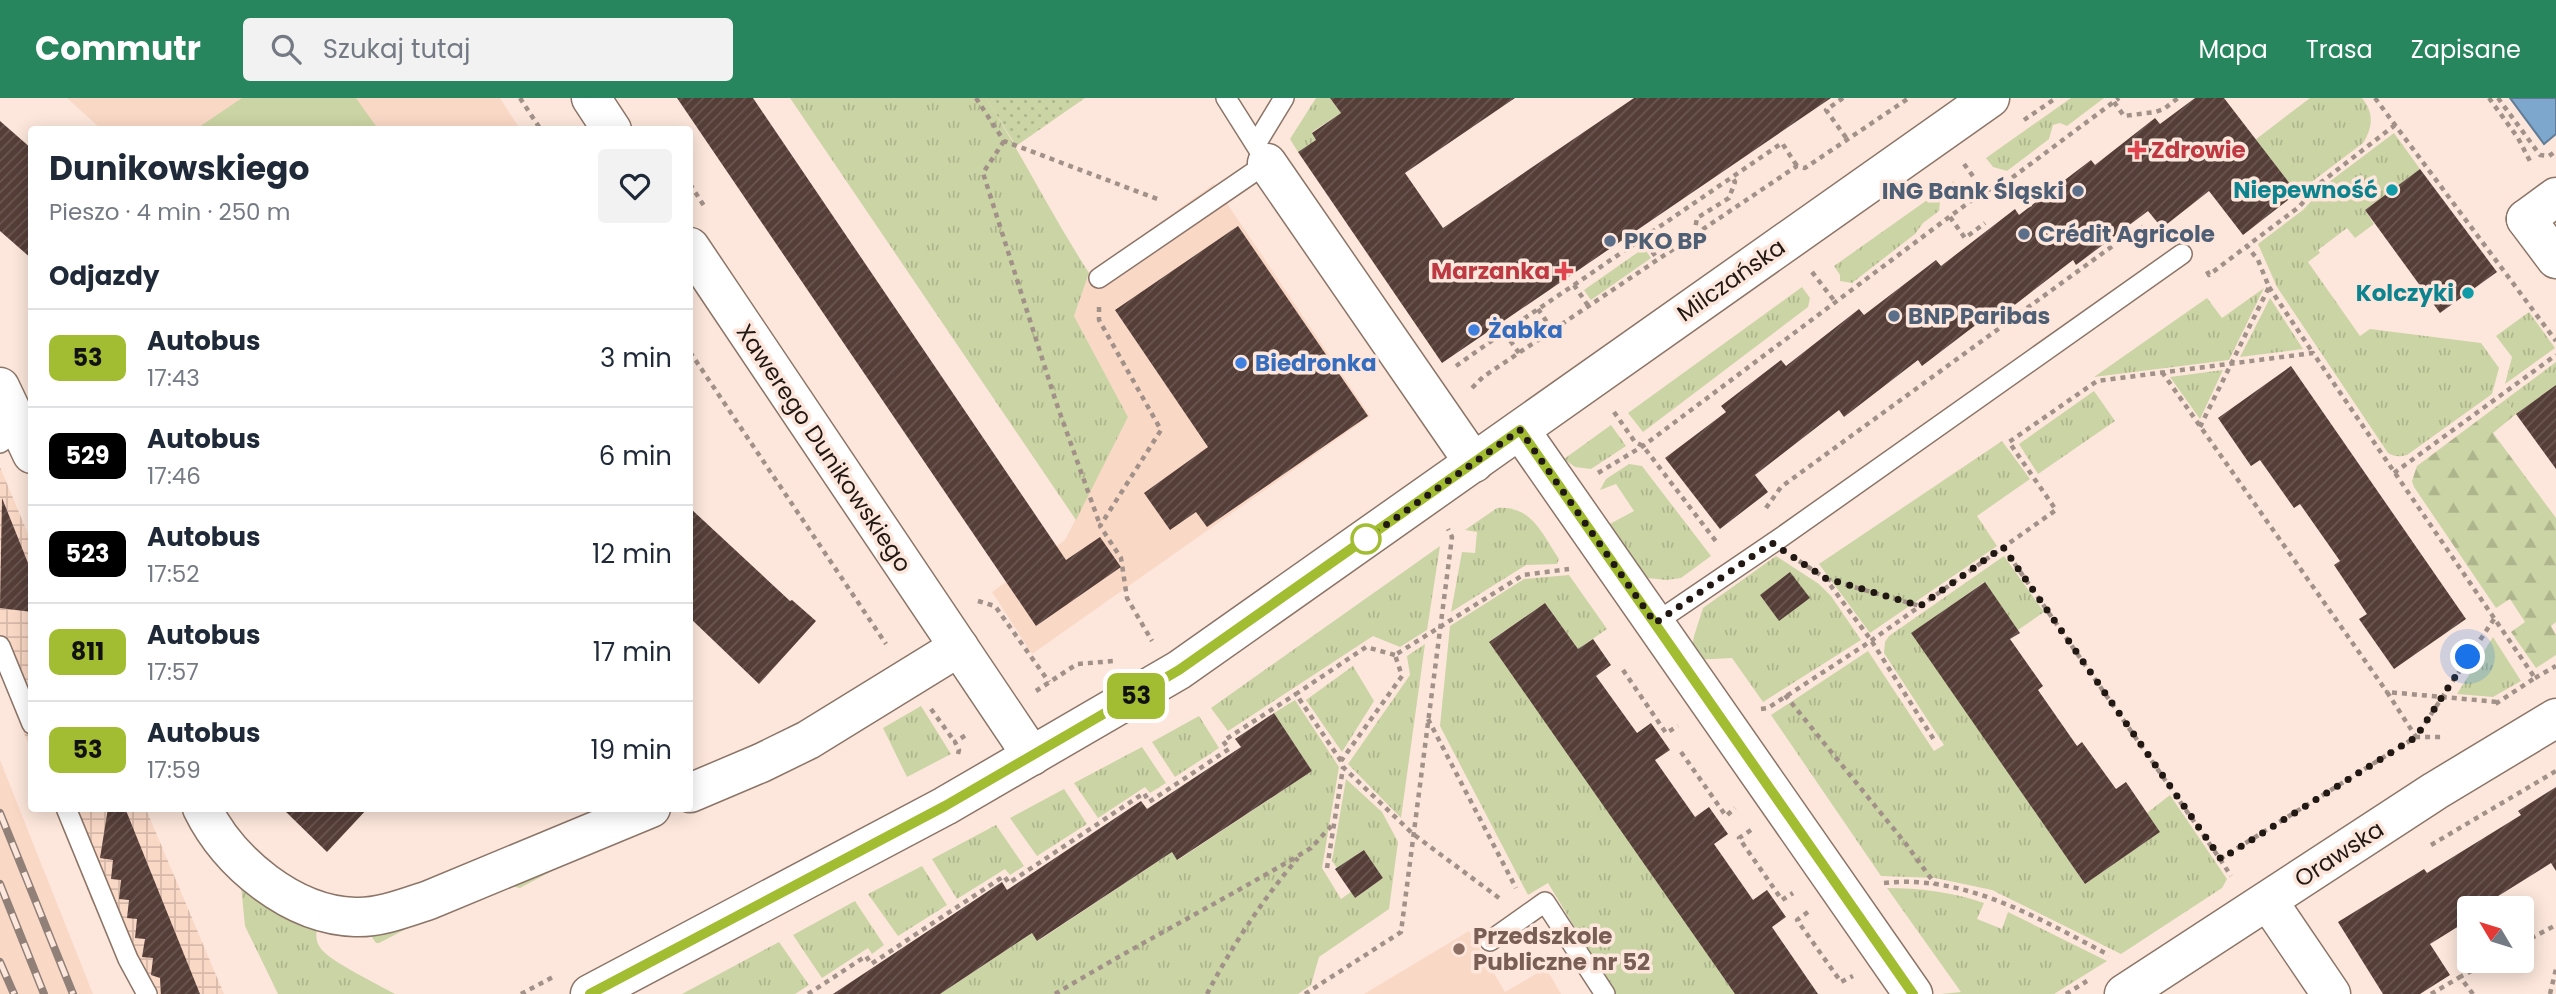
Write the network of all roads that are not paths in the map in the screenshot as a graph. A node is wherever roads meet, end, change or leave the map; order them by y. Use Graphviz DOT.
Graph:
graph roads {
  1 [pos="591,98"];
  2 [pos="1226,98"];
  3 [pos="1284,98"];
  4 [pos="1990,98"];
  5 [pos="609,126"];
  6 [pos="1261,154"];
  7 [pos="2556,197"];
  8 [pos="693,251"];
  9 [pos="2175,259"];
  10 [pos="2556,259"];
  11 [pos="1099,278"];
  12 [pos="0,387"];
  13 [pos="1520,430"];
  14 [pos="17,442"];
  15 [pos="1474,463"];
  16 [pos="1655,623"];
  17 [pos="0,646"];
  18 [pos="959,647"];
  19 [pos="28,714"];
  20 [pos="2556,718"];
  21 [pos="1032,756"];
  22 [pos="693,792"];
  23 [pos="68,812"];
  24 [pos="205,812"];
  25 [pos="641,812"];
  26 [pos="2268,901"];
  27 [pos="1490,940"];
  28 [pos="2122,977"];
  29 [pos="147,994"];
  30 [pos="590,994"];
  31 [pos="1605,994"];
  32 [pos="1913,994"];
  33 [pos="2331,994"];
  1 -- 5 [label="street"];
  2 -- 6 [label="lane"];
  3 -- 6 [label="lane"];
  4 -- 13 [label="street, Milczańska"];
  6 -- 11 [label="lane"];
  6 -- 15 [label="street"];
  7 -- 10 [label="street"];
  8 -- 18 [label="street, Xawerego Dunikowskiego"];
  9 -- 16 [label="lane"];
  12 -- 14 [label="street"];
  13 -- 15 [label="street, Milczańska"];
  13 -- 16 [label="street"];
  15 -- 21 [label="street, Milczańska"];
  16 -- 32 [label="street"];
  17 -- 19 [label="lane"];
  18 -- 21 [label="street, Xawerego Dunikowskiego"];
  18 -- 22 [label="street"];
  20 -- 26 [label="street, Orawska"];
  21 -- 30 [label="street, Milczańska"];
  23 -- 29 [label="lane"];
  24 -- 25 [label="street"];
  26 -- 28 [label="street, Orawska"];
  26 -- 33 [label="street"];
  27 -- 31 [label="lane"];
}
